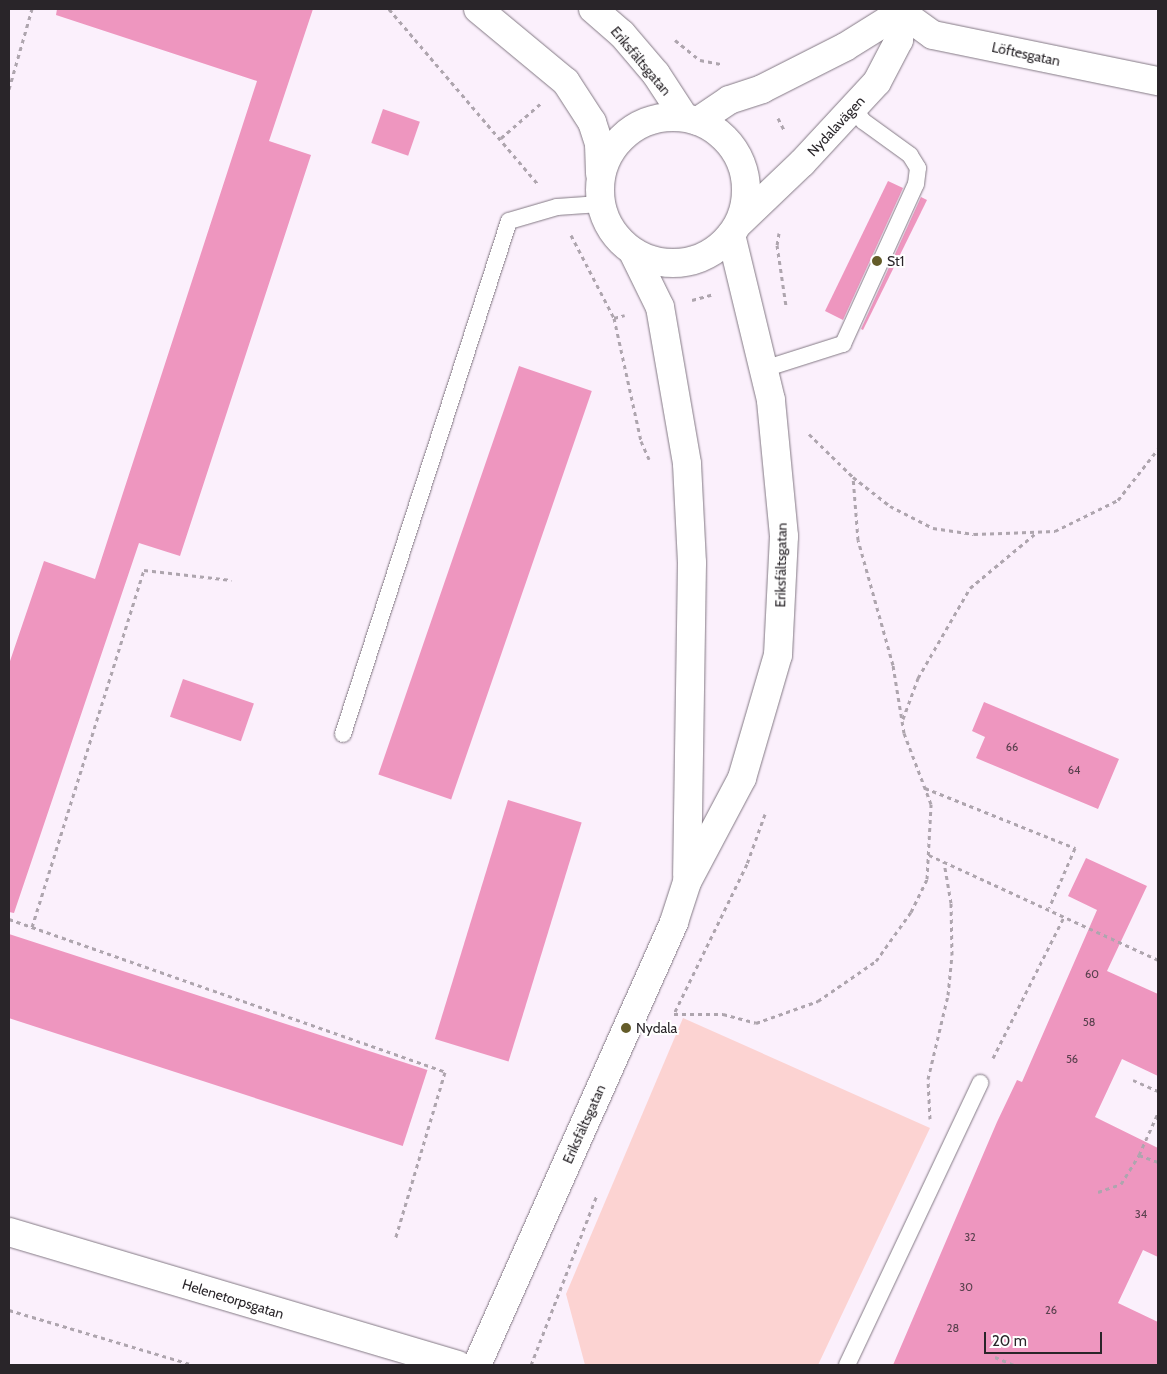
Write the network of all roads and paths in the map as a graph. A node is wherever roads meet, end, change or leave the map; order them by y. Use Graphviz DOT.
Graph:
graph roads {
  1 [pos="32,9"];
  2 [pos="389,9"];
  3 [pos="478,9"];
  4 [pos="593,9"];
  5 [pos="902,11"];
  6 [pos="668,33"];
  7 [pos="724,64"];
  8 [pos="1158,81"];
  9 [pos="9,89"];
  10 [pos="854,107"];
  11 [pos="691,119"];
  12 [pos="600,191"];
  13 [pos="557,207"];
  14 [pos="736,228"];
  15 [pos="634,252"];
  16 [pos="781,275"];
  17 [pos="745,286"];
  18 [pos="660,308"];
  19 [pos="614,318"];
  20 [pos="764,369"];
  21 [pos="804,429"];
  22 [pos="1158,449"];
  23 [pos="652,467"];
  24 [pos="853,477"];
  25 [pos="1036,533"];
  26 [pos="231,580"];
  27 [pos="902,720"];
  28 [pos="343,734"];
  29 [pos="924,788"];
  30 [pos="765,812"];
  31 [pos="929,855"];
  32 [pos="944,862"];
  33 [pos="687,882"];
  34 [pos="1049,908"];
  35 [pos="1065,915"];
  36 [pos="9,919"];
  37 [pos="32,927"];
  38 [pos="1158,960"];
  39 [pos="1133,1080"];
  40 [pos="980,1083"];
  41 [pos="1158,1091"];
  42 [pos="1158,1113"];
  43 [pos="1140,1155"];
  44 [pos="946,1156"];
  45 [pos="1158,1162"];
  46 [pos="1098,1192"];
  47 [pos="598,1195"];
  48 [pos="9,1232"];
  49 [pos="395,1240"];
  50 [pos="9,1310"];
  51 [pos="995,1357"];
  52 [pos="194,1365"];
  53 [pos="458,1365"];
  54 [pos="477,1365"];
  55 [pos="531,1365"];
  56 [pos="847,1365"];
  57 [pos="1014,1365"];
  1 -- 9 [label="path"];
  2 -- 13 [label="path"];
  3 -- 12 [label="street"];
  4 -- 11 [label="street, Eriksfältsgatan"];
  5 -- 8 [label="street, Löftesgatan"];
  5 -- 10 [label="street, Nydalavägen"];
  5 -- 11 [label="street"];
  6 -- 7 [label="path"];
  10 -- 14 [label="street, Nydalavägen"];
  10 -- 20 [label="lane"];
  11 -- 12 [label="street"];
  11 -- 14 [label="street"];
  12 -- 13 [label="lane"];
  12 -- 15 [label="street"];
  13 -- 19 [label="path"];
  13 -- 28 [label="lane"];
  14 -- 15 [label="street"];
  14 -- 17 [label="street, Eriksfältsgatan"];
  15 -- 18 [label="street, Eriksfältsgatan"];
  16 -- 17 [label="path"];
  17 -- 18 [label="path"];
  17 -- 20 [label="street, Eriksfältsgatan"];
  18 -- 19 [label="path"];
  18 -- 33 [label="street, Eriksfältsgatan"];
  19 -- 23 [label="path"];
  20 -- 33 [label="street, Eriksfältsgatan"];
  21 -- 24 [label="path"];
  22 -- 25 [label="path"];
  24 -- 25 [label="path"];
  24 -- 27 [label="path"];
  25 -- 27 [label="path"];
  26 -- 37 [label="path"];
  27 -- 29 [label="path"];
  29 -- 31 [label="path"];
  29 -- 34 [label="path"];
  30 -- 31 [label="path"];
  31 -- 32 [label="path"];
  32 -- 34 [label="path"];
  32 -- 44 [label="path"];
  33 -- 54 [label="street, Eriksfältsgatan"];
  34 -- 35 [label="path"];
  35 -- 38 [label="path"];
  35 -- 40 [label="path"];
  36 -- 37 [label="path"];
  37 -- 49 [label="path"];
  39 -- 41 [label="path"];
  40 -- 44 [label="lane"];
  42 -- 43 [label="path"];
  43 -- 45 [label="path"];
  43 -- 46 [label="path"];
  44 -- 56 [label="lane"];
  47 -- 55 [label="path"];
  48 -- 53 [label="street, Helenetorpsgatan"];
  50 -- 52 [label="path"];
  51 -- 57 [label="path"];
}
